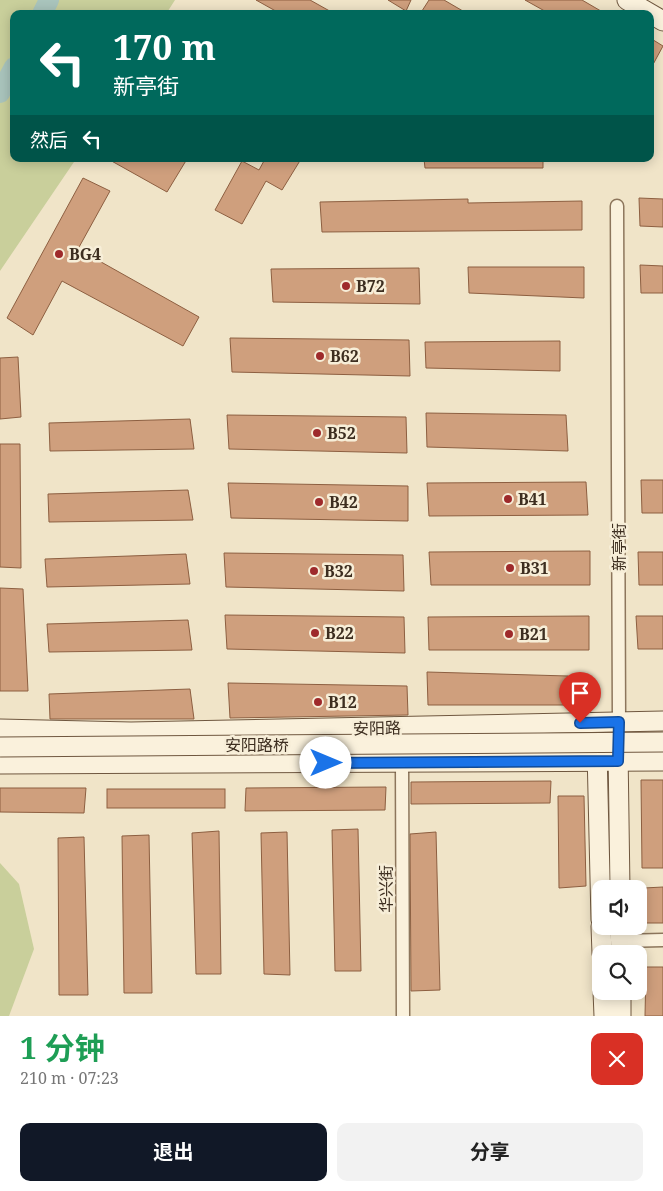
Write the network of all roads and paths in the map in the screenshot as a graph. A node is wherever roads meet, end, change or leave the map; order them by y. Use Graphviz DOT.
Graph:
graph roads {
  1 [pos="627,0"];
  2 [pos="644,10"];
  3 [pos="617,206"];
  4 [pos="663,721"];
  5 [pos="598,722"];
  6 [pos="619,722"];
  7 [pos="0,730"];
  8 [pos="663,742"];
  9 [pos="0,747"];
  10 [pos="618,761"];
  11 [pos="663,761"];
  12 [pos="597,762"];
  13 [pos="402,763"];
  14 [pos="0,764"];
  15 [pos="600,880"];
  16 [pos="620,880"];
  17 [pos="621,940"];
  18 [pos="663,940"];
  19 [pos="603,1000"];
  20 [pos="621,1000"];
  21 [pos="403,1016"];
  22 [pos="604,1016"];
  23 [pos="622,1016"];
  1 -- 2 [label="main road"];
  3 -- 6 [label="street, 新亭街"];
  4 -- 6 [label="main road, 安阳路"];
  5 -- 6 [label="main road, 安阳路"];
  5 -- 7 [label="main road, 安阳路"];
  5 -- 12 [label="main road"];
  6 -- 10 [label="main road, 新亭街"];
  8 -- 9 [label="main road, 安阳路桥, bridge"];
  10 -- 11 [label="main road"];
  10 -- 12 [label="main road"];
  10 -- 16 [label="main road, 新亭街"];
  12 -- 13 [label="main road"];
  12 -- 15 [label="main road"];
  13 -- 14 [label="main road"];
  13 -- 21 [label="street, 华兴街"];
  17 -- 18 [label="street"];
  19 -- 22 [label="main road"];
  20 -- 23 [label="main road"];
}
